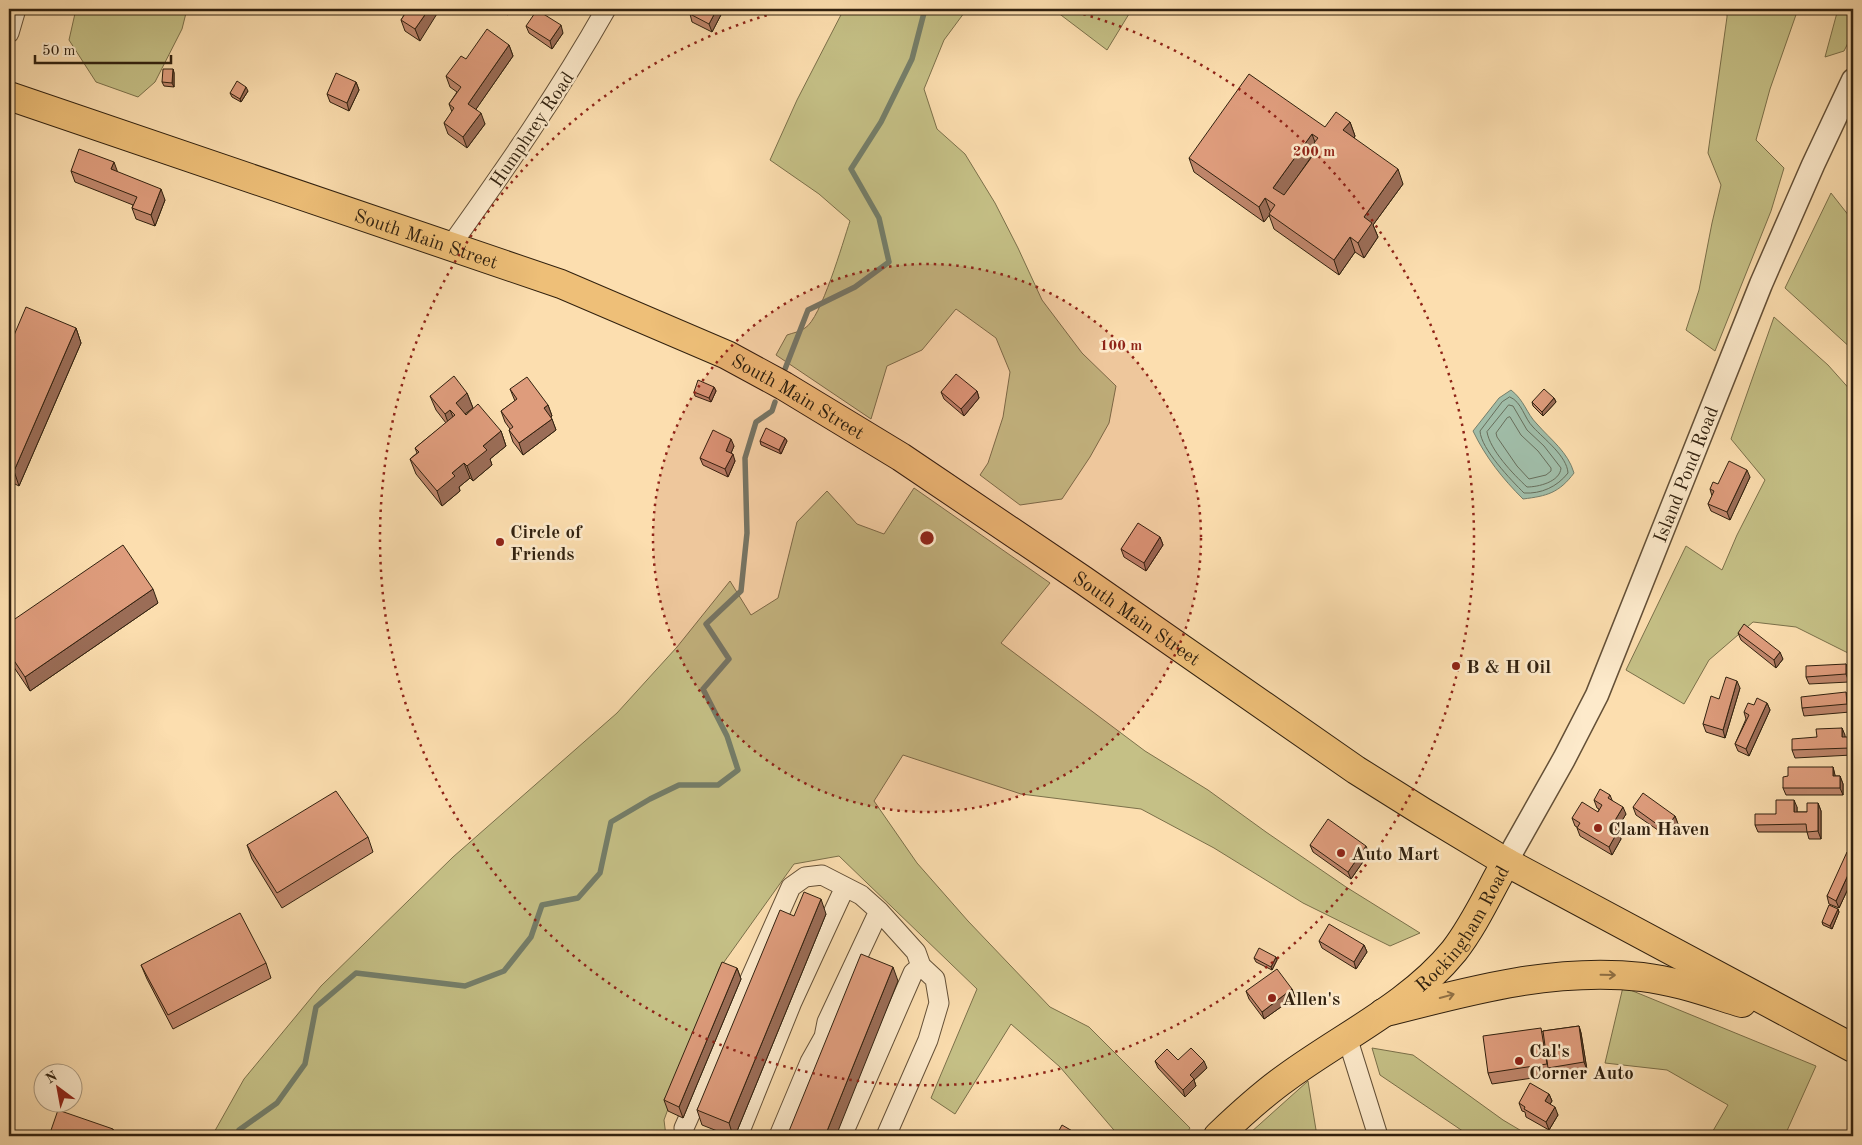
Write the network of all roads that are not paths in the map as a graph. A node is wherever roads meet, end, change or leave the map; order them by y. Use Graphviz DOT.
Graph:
graph roads {
  1 [pos="16,9"];
  2 [pos="606,9"];
  3 [pos="9,33"];
  4 [pos="1853,80"];
  5 [pos="9,96"];
  6 [pos="451,245"];
  7 [pos="1506,862"];
  8 [pos="845,887"];
  9 [pos="879,911"];
  10 [pos="921,966"];
  11 [pos="1383,1013"];
  12 [pos="1804,1023"];
  13 [pos="1347,1037"];
  14 [pos="1853,1048"];
  15 [pos="684,1128"];
  16 [pos="738,1136"];
  17 [pos="779,1136"];
  18 [pos="842,1136"];
  19 [pos="886,1136"];
  20 [pos="1218,1136"];
  21 [pos="1378,1136"];
  1 -- 3 [label="street"];
  2 -- 6 [label="street, Humphrey Road"];
  4 -- 7 [label="street, Island Pond Road"];
  5 -- 6 [label="main road, South Main Street"];
  6 -- 7 [label="main road, South Main Street"];
  7 -- 11 [label="main road, Rockingham Road"];
  7 -- 12 [label="main road, Rockingham Road"];
  8 -- 9 [label="street"];
  8 -- 15 [label="street"];
  8 -- 16 [label="street"];
  9 -- 10 [label="street"];
  9 -- 17 [label="street"];
  10 -- 18 [label="street"];
  10 -- 19 [label="street"];
  11 -- 12 [label="main road, one-way"];
  11 -- 13 [label="main road, Rockingham Road"];
  12 -- 14 [label="main road, Rockingham Road"];
  13 -- 20 [label="main road, Rockingham Road"];
  13 -- 21 [label="street"];
}
